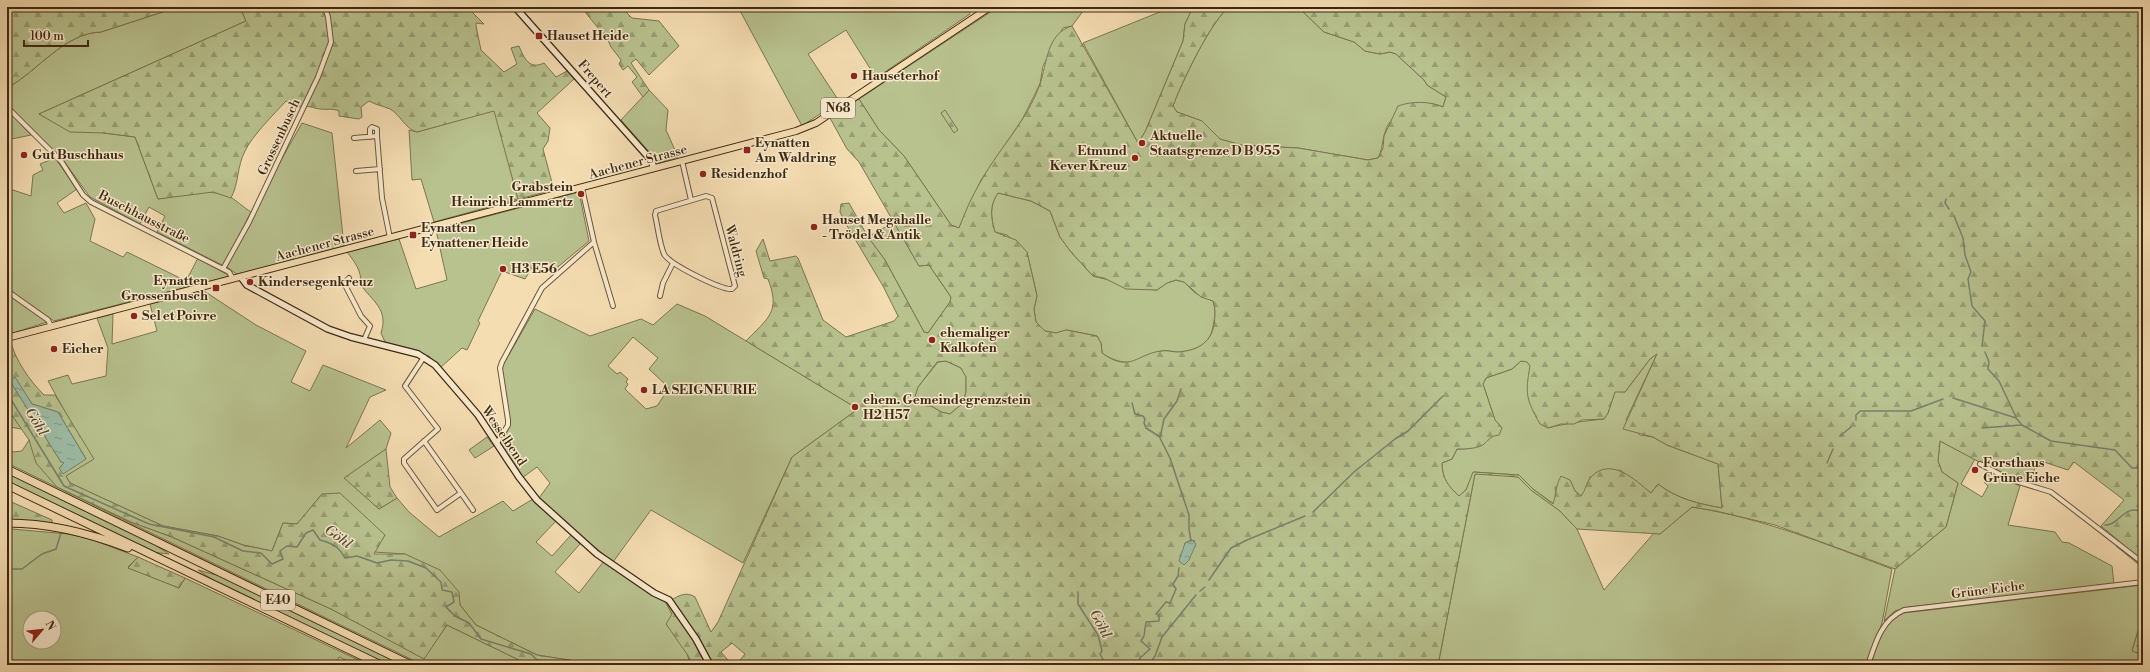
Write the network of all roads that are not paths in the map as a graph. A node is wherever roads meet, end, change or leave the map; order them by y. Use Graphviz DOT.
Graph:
graph roads {
  1 [pos="325,7"];
  2 [pos="515,7"];
  3 [pos="990,7"];
  4 [pos="7,107"];
  5 [pos="377,136"];
  6 [pos="370,137"];
  7 [pos="354,138"];
  8 [pos="682,161"];
  9 [pos="380,168"];
  10 [pos="654,168"];
  11 [pos="356,171"];
  12 [pos="582,188"];
  13 [pos="691,200"];
  14 [pos="390,238"];
  15 [pos="594,242"];
  16 [pos="673,263"];
  17 [pos="223,269"];
  18 [pos="241,277"];
  19 [pos="349,278"];
  20 [pos="233,279"];
  21 [pos="7,291"];
  22 [pos="660,296"];
  23 [pos="613,306"];
  24 [pos="51,326"];
  25 [pos="7,338"];
  26 [pos="364,340"];
  27 [pos="424,357"];
  28 [pos="424,441"];
  29 [pos="497,442"];
  30 [pos="1980,464"];
  31 [pos="7,469"];
  32 [pos="7,485"];
  33 [pos="461,493"];
  34 [pos="473,510"];
  35 [pos="7,523"];
  36 [pos="130,547"];
  37 [pos="2143,563"];
  38 [pos="2143,582"];
  39 [pos="381,665"];
  40 [pos="411,665"];
  41 [pos="710,665"];
  42 [pos="1868,665"];
  1 -- 17 [label="street, Grossenbusch"];
  2 -- 10 [label="street, Frepert"];
  3 -- 8 [label="main road, Aachener Strasse / N68"];
  4 -- 17 [label="street, Buschhausstraße"];
  5 -- 6 [label="street"];
  5 -- 6 [label="street"];
  5 -- 9 [label="street"];
  6 -- 7 [label="street"];
  8 -- 10 [label="main road, Aachener Strasse / N68"];
  8 -- 13 [label="street"];
  9 -- 11 [label="street"];
  9 -- 14 [label="street"];
  10 -- 12 [label="main road, Aachener Strasse / N68"];
  12 -- 14 [label="main road, Aachener Strasse / N68"];
  12 -- 15 [label="street"];
  13 -- 16 [label="street, Waldring"];
  13 -- 16 [label="street, Waldring"];
  14 -- 18 [label="main road, Aachener Strasse / N68"];
  15 -- 23 [label="street"];
  15 -- 29 [label="street"];
  16 -- 22 [label="street"];
  17 -- 20 [label="street, Buschhausstraße"];
  18 -- 20 [label="main road, Aachener Strasse / N68"];
  18 -- 26 [label="street, Wesselbend"];
  19 -- 26 [label="street"];
  20 -- 24 [label="main road, Aachener Strasse / N68"];
  21 -- 24 [label="street"];
  24 -- 25 [label="main road, Aachener Strasse / N68"];
  26 -- 27 [label="street, Wesselbend"];
  27 -- 28 [label="street"];
  27 -- 29 [label="street, Wesselbend"];
  28 -- 33 [label="street"];
  28 -- 33 [label="street"];
  29 -- 41 [label="street, Wesselbend"];
  30 -- 37 [label="street"];
  31 -- 40 [label="highway, E40"];
  32 -- 36 [label="highway"];
  33 -- 34 [label="street"];
  35 -- 36 [label="highway"];
  36 -- 39 [label="highway, E40"];
  38 -- 42 [label="street, Grüne Eiche"];
}
